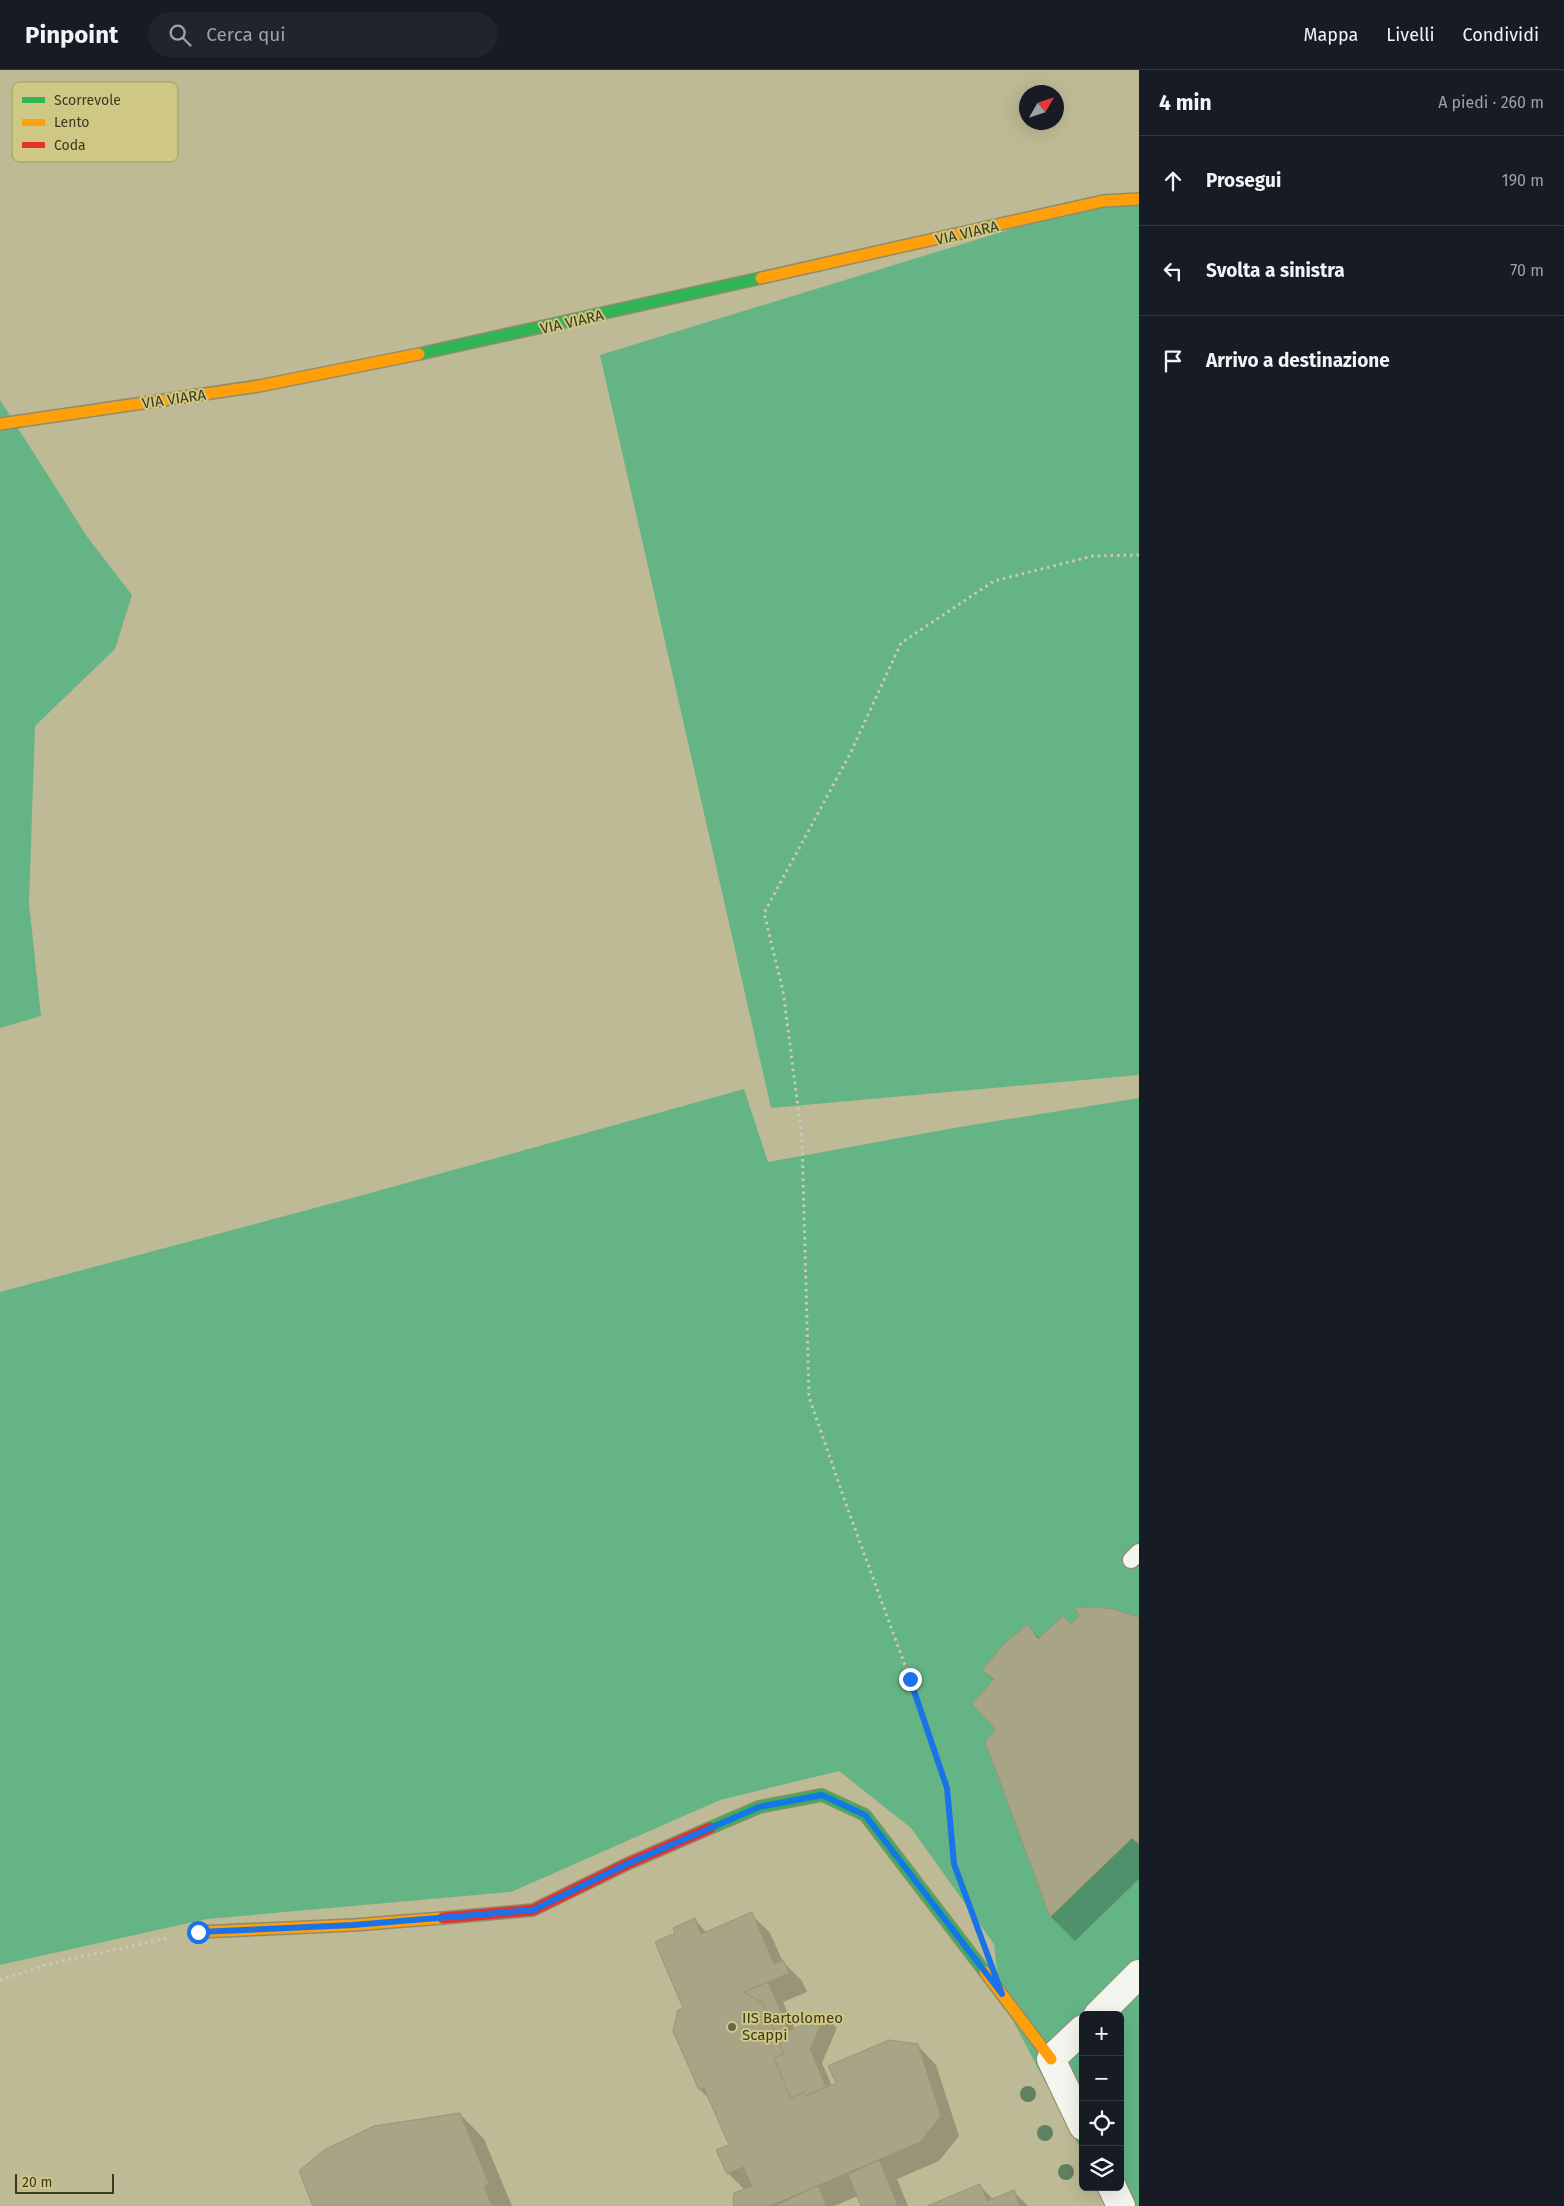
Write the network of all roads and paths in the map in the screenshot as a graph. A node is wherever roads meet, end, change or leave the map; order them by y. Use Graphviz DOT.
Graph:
graph roads {
  1 [pos="1139,199"];
  2 [pos="0,424"];
  3 [pos="1139,554"];
  4 [pos="964,1892"];
  5 [pos="198,1932"];
  6 [pos="1139,1974"];
  7 [pos="0,1980"];
  8 [pos="1102,2011"];
  9 [pos="1079,2033"];
  10 [pos="1051,2059"];
  11 [pos="1079,2118"];
  12 [pos="1114,2191"];
  13 [pos="1120,2206"];
  1 -- 2 [label="main road, VIA VIARA"];
  3 -- 4 [label="path"];
  5 -- 7 [label="path"];
  5 -- 10 [label="main road"];
  6 -- 8 [label="street"];
  9 -- 10 [label="street"];
  10 -- 11 [label="street"];
  12 -- 13 [label="street"];
}
